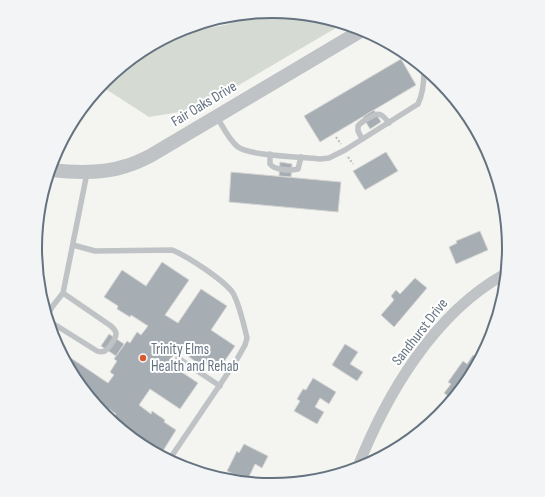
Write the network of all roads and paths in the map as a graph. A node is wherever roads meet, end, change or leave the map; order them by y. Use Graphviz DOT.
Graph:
graph roads {
  1 [pos="356,34"];
  2 [pos="424,75"];
  3 [pos="217,117"];
  4 [pos="388,123"];
  5 [pos="336,136"];
  6 [pos="362,139"];
  7 [pos="341,145"];
  8 [pos="270,154"];
  9 [pos="348,155"];
  10 [pos="301,157"];
  11 [pos="353,164"];
  12 [pos="56,170"];
  13 [pos="87,172"];
  14 [pos="73,245"];
  15 [pos="501,276"];
  16 [pos="63,294"];
  17 [pos="51,310"];
  18 [pos="55,325"];
  19 [pos="178,358"];
  20 [pos="220,386"];
  21 [pos="172,456"];
  22 [pos="361,461"];
  1 -- 3 [label="street, Fair Oaks Drive"];
  2 -- 4 [label="lane"];
  3 -- 8 [label="lane"];
  3 -- 13 [label="street, Fair Oaks Drive"];
  4 -- 6 [label="lane"];
  4 -- 6 [label="lane"];
  5 -- 7 [label="path"];
  6 -- 10 [label="lane"];
  8 -- 10 [label="lane"];
  8 -- 10 [label="lane"];
  9 -- 11 [label="path"];
  12 -- 13 [label="street, Fair Oaks Drive"];
  13 -- 14 [label="lane"];
  14 -- 16 [label="lane"];
  14 -- 20 [label="lane"];
  15 -- 22 [label="street, Sandhurst Drive"];
  16 -- 17 [label="lane"];
  16 -- 18 [label="lane"];
  19 -- 20 [label="lane"];
  20 -- 21 [label="lane"];
}
